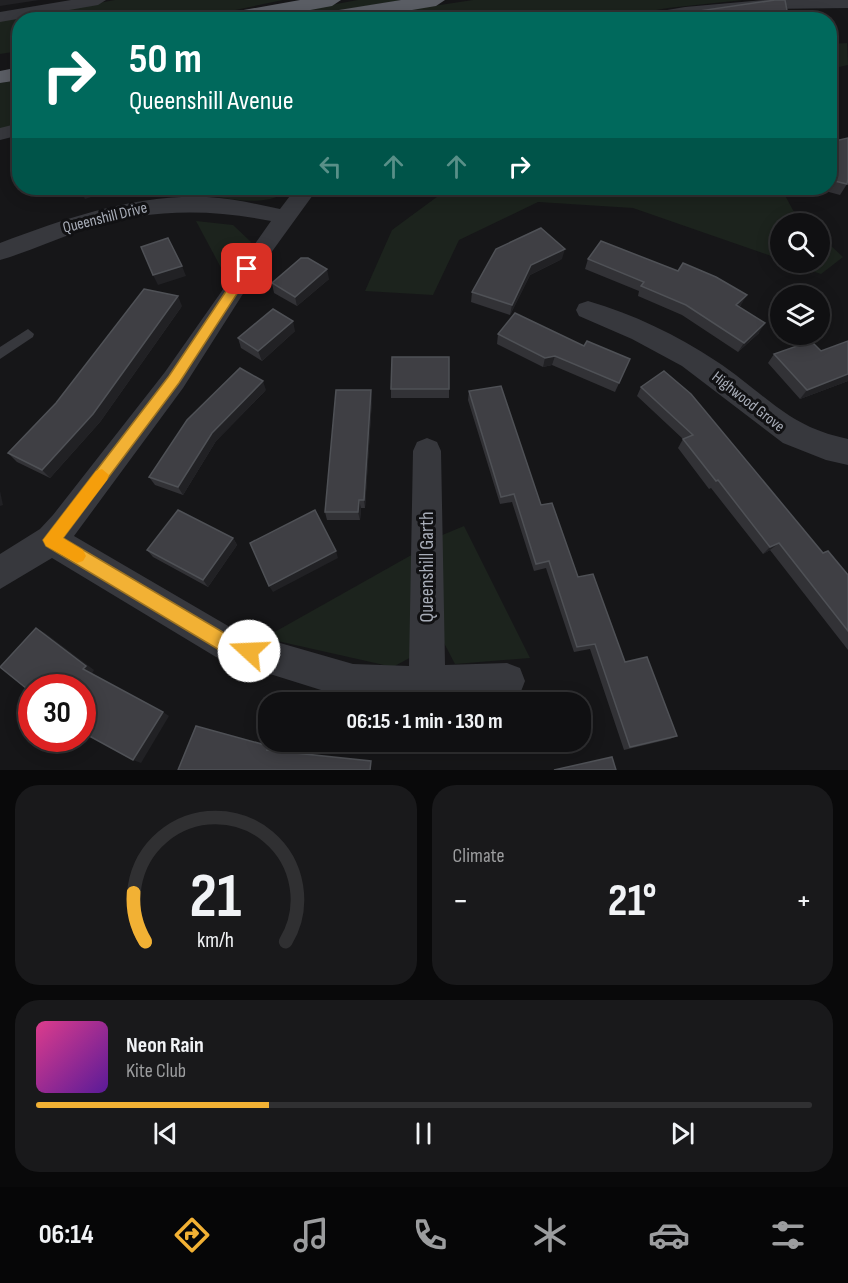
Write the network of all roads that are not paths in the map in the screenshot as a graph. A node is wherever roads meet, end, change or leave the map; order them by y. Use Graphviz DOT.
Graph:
graph roads {
  1 [pos="98,0"];
  2 [pos="332,0"];
  3 [pos="436,0"];
  4 [pos="841,3"];
  5 [pos="29,12"];
  6 [pos="265,12"];
  7 [pos="363,12"];
  8 [pos="674,12"];
  9 [pos="848,19"];
  10 [pos="302,195"];
  11 [pos="284,217"];
  12 [pos="0,252"];
  13 [pos="588,310"];
  14 [pos="28,334"];
  15 [pos="0,354"];
  16 [pos="427,451"];
  17 [pos="848,452"];
  18 [pos="51,540"];
  19 [pos="0,573"];
  20 [pos="507,681"];
  21 [pos="427,684"];
  1 -- 5 [label="street"];
  2 -- 6 [label="highway"];
  3 -- 7 [label="highway"];
  4 -- 8 [label="street"];
  4 -- 9 [label="street"];
  10 -- 11 [label="street"];
  11 -- 12 [label="street, Queenshill Drive"];
  11 -- 18 [label="street"];
  13 -- 17 [label="street, Highwood Grove"];
  14 -- 15 [label="lane"];
  16 -- 21 [label="street, Queenshill Garth"];
  18 -- 19 [label="street"];
  18 -- 21 [label="street"];
  20 -- 21 [label="street"];
}
